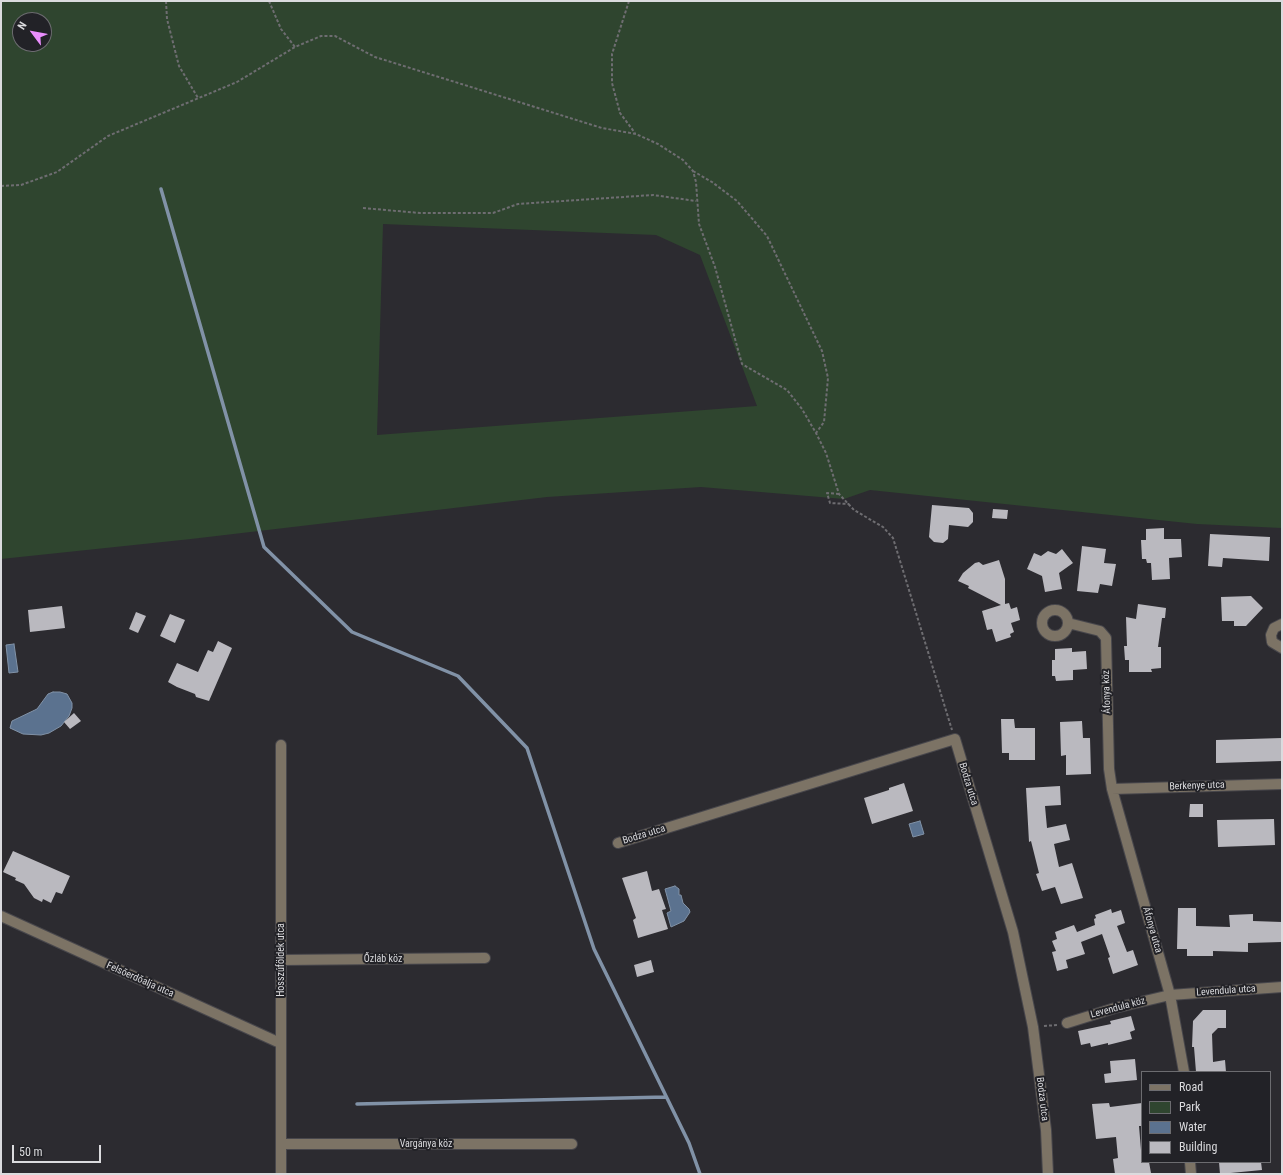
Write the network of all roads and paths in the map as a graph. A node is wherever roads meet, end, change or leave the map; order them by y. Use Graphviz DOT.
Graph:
graph roads {
  1 [pos="166,1"];
  2 [pos="270,1"];
  3 [pos="629,1"];
  4 [pos="295,47"];
  5 [pos="198,98"];
  6 [pos="636,134"];
  7 [pos="693,171"];
  8 [pos="1,186"];
  9 [pos="696,201"];
  10 [pos="363,208"];
  11 [pos="816,433"];
  12 [pos="840,494"];
  13 [pos="849,504"];
  14 [pos="1068,623"];
  15 [pos="1282,624"];
  16 [pos="1282,648"];
  17 [pos="955,739"];
  18 [pos="281,745"];
  19 [pos="1282,784"];
  20 [pos="1112,789"];
  21 [pos="618,843"];
  22 [pos="1,916"];
  23 [pos="485,958"];
  24 [pos="281,960"];
  25 [pos="1282,987"];
  26 [pos="1170,995"];
  27 [pos="1067,1023"];
  28 [pos="1032,1027"];
  29 [pos="280,1043"];
  30 [pos="1184,1071"];
  31 [pos="281,1144"];
  32 [pos="572,1144"];
  33 [pos="1190,1163"];
  34 [pos="281,1174"];
  35 [pos="1048,1174"];
  36 [pos="1191,1174"];
  1 -- 5 [label="path"];
  2 -- 4 [label="path"];
  3 -- 6 [label="path"];
  4 -- 5 [label="path"];
  4 -- 6 [label="path"];
  5 -- 8 [label="path"];
  6 -- 7 [label="path"];
  7 -- 9 [label="path"];
  7 -- 11 [label="path"];
  9 -- 10 [label="path"];
  9 -- 11 [label="path"];
  11 -- 12 [label="path"];
  12 -- 13 [label="path"];
  12 -- 13 [label="path"];
  13 -- 17 [label="path"];
  14 -- 20 [label="street, Áfonya köz"];
  15 -- 16 [label="street"];
  17 -- 21 [label="street, Bodza utca"];
  17 -- 28 [label="street, Bodza utca"];
  18 -- 24 [label="street, Hosszúföldek utca"];
  19 -- 20 [label="street, Berkenye utca"];
  20 -- 26 [label="street, Áfonya utca"];
  22 -- 29 [label="street, Felsőerdőalja utca"];
  23 -- 24 [label="street, Őzláb köz"];
  24 -- 29 [label="street, Hosszúföldek utca"];
  25 -- 26 [label="street, Levendula utca"];
  26 -- 27 [label="street, Levendula köz"];
  26 -- 30 [label="street, Áfonya utca"];
  27 -- 28 [label="path"];
  28 -- 35 [label="street, Bodza utca"];
  29 -- 31 [label="street, Hosszúföldek utca"];
  31 -- 32 [label="street, Vargánya köz"];
  31 -- 34 [label="street, Hosszúföldek utca"];
  33 -- 36 [label="street"];
}
